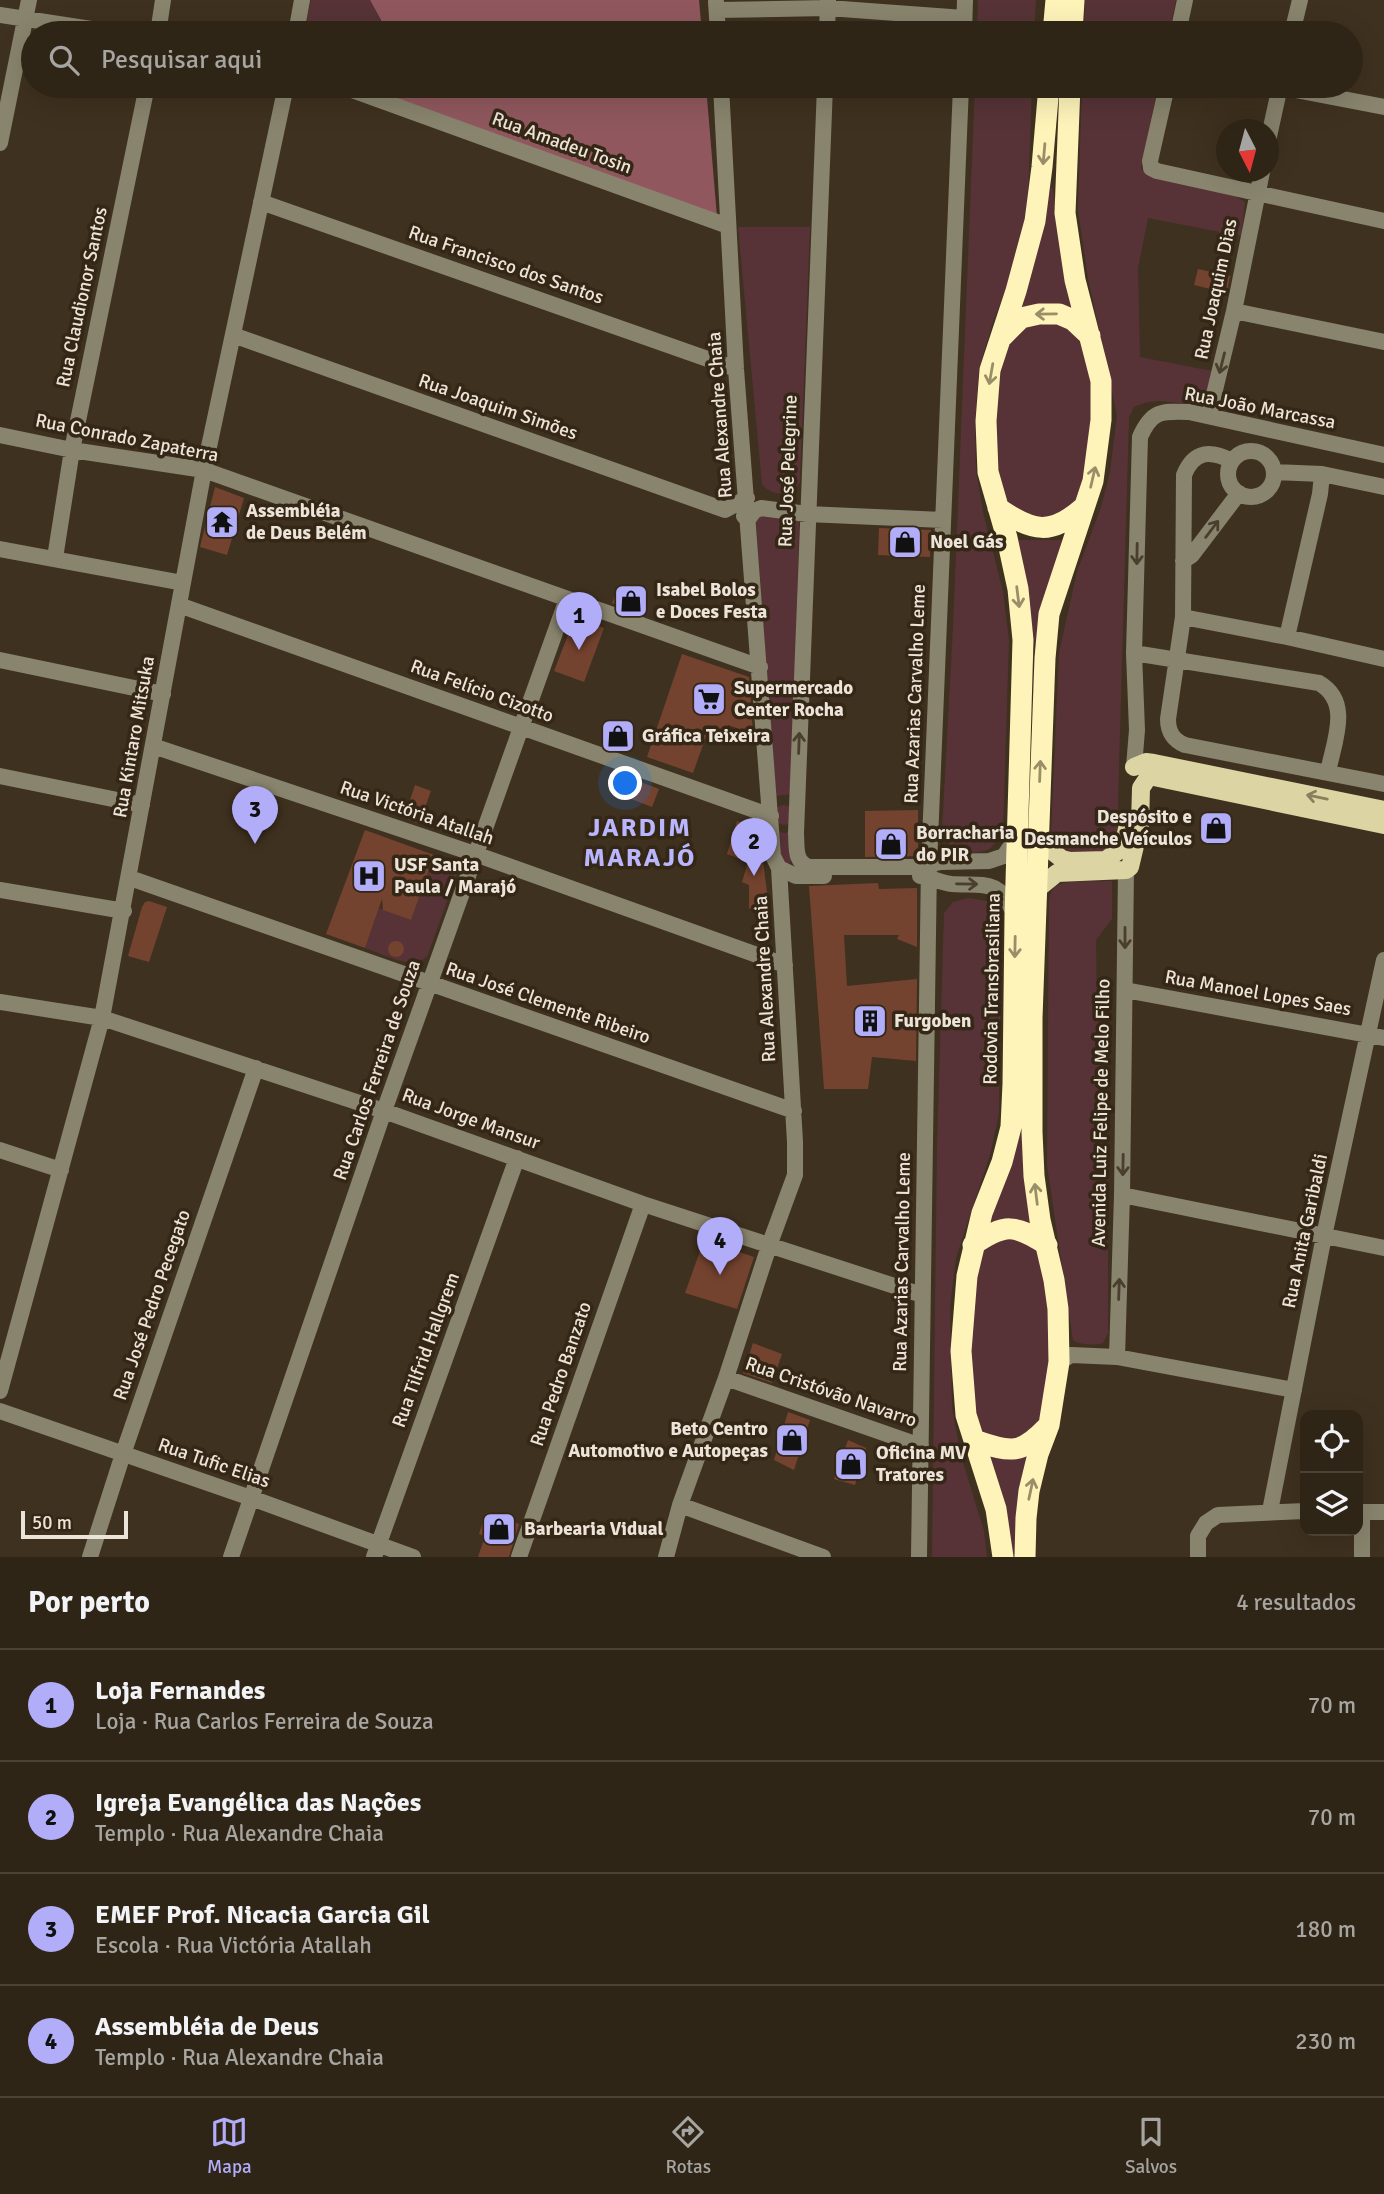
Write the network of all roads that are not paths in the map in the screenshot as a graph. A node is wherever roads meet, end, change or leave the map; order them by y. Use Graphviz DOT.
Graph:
graph roads {
  1 [pos="29,0"];
  2 [pos="163,0"];
  3 [pos="302,0"];
  4 [pos="965,0"];
  5 [pos="1055,0"];
  6 [pos="1074,0"];
  7 [pos="1185,0"];
  8 [pos="1300,0"];
  9 [pos="828,4"];
  10 [pos="717,5"];
  11 [pos="0,15"];
  12 [pos="26,19"];
  13 [pos="39,21"];
  14 [pos="160,21"];
  15 [pos="298,21"];
  16 [pos="938,21"];
  17 [pos="964,21"];
  18 [pos="1054,21"];
  19 [pos="1073,21"];
  20 [pos="1181,21"];
  21 [pos="1295,21"];
  22 [pos="21,43"];
  23 [pos="145,98"];
  24 [pos="283,98"];
  25 [pos="374,98"];
  26 [pos="722,98"];
  27 [pos="824,98"];
  28 [pos="960,98"];
  29 [pos="1048,98"];
  30 [pos="1070,98"];
  31 [pos="1164,98"];
  32 [pos="1278,98"];
  33 [pos="1339,98"];
  34 [pos="1384,107"];
  35 [pos="1273,119"];
  36 [pos="0,143"];
  37 [pos="1260,182"];
  38 [pos="1257,194"];
  39 [pos="261,202"];
  40 [pos="1384,221"];
  41 [pos="728,226"];
  42 [pos="1234,311"];
  43 [pos="233,335"];
  44 [pos="1002,336"];
  45 [pos="1090,336"];
  46 [pos="1384,342"];
  47 [pos="736,369"];
  48 [pos="1209,415"];
  49 [pos="0,435"];
  50 [pos="72,450"];
  51 [pos="1384,455"];
  52 [pos="1232,461"];
  53 [pos="204,470"];
  54 [pos="1274,472"];
  55 [pos="1322,474"];
  56 [pos="1384,487"];
  57 [pos="1239,493"];
  58 [pos="747,498"];
  59 [pos="1084,507"];
  60 [pos="998,508"];
  61 [pos="726,510"];
  62 [pos="807,510"];
  63 [pos="943,517"];
  64 [pos="749,518"];
  65 [pos="0,549"];
  66 [pos="55,558"];
  67 [pos="1183,561"];
  68 [pos="183,583"];
  69 [pos="567,599"];
  70 [pos="179,606"];
  71 [pos="1182,617"];
  72 [pos="1287,637"];
  73 [pos="1135,653"];
  74 [pos="1176,659"];
  75 [pos="1384,659"];
  76 [pos="0,660"];
  77 [pos="760,667"];
  78 [pos="163,694"];
  79 [pos="521,726"];
  80 [pos="153,746"];
  81 [pos="1328,772"];
  82 [pos="0,776"];
  83 [pos="1141,777"];
  84 [pos="1384,784"];
  85 [pos="142,805"];
  86 [pos="1384,810"];
  87 [pos="771,815"];
  88 [pos="797,817"];
  89 [pos="1384,825"];
  90 [pos="1028,838"];
  91 [pos="475,854"];
  92 [pos="779,868"];
  93 [pos="1126,870"];
  94 [pos="929,871"];
  95 [pos="130,878"];
  96 [pos="0,890"];
  97 [pos="1036,890"];
  98 [pos="124,911"];
  99 [pos="1015,917"];
  100 [pos="1384,960"];
  101 [pos="785,965"];
  102 [pos="429,984"];
  103 [pos="1125,990"];
  104 [pos="0,1002"];
  105 [pos="102,1018"];
  106 [pos="1376,1036"];
  107 [pos="256,1068"];
  108 [pos="384,1111"];
  109 [pos="793,1111"];
  110 [pos="0,1150"];
  111 [pos="517,1158"];
  112 [pos="61,1170"];
  113 [pos="1122,1195"];
  114 [pos="643,1204"];
  115 [pos="1324,1236"];
  116 [pos="973,1245"];
  117 [pos="1047,1245"];
  118 [pos="769,1246"];
  119 [pos="1384,1248"];
  120 [pos="922,1296"];
  121 [pos="1117,1357"];
  122 [pos="1059,1362"];
  123 [pos="726,1378"];
  124 [pos="1294,1390"];
  125 [pos="0,1391"];
  126 [pos="0,1411"];
  127 [pos="1049,1424"];
  128 [pos="976,1441"];
  129 [pos="921,1446"];
  130 [pos="122,1454"];
  131 [pos="251,1497"];
  132 [pos="680,1506"];
  133 [pos="1270,1511"];
  134 [pos="1300,1511"];
  135 [pos="1363,1512"];
  136 [pos="1384,1512"];
  137 [pos="1361,1536"];
  138 [pos="376,1551"];
  139 [pos="89,1557"];
  140 [pos="231,1557"];
  141 [pos="412,1557"];
  142 [pos="519,1557"];
  143 [pos="666,1557"];
  144 [pos="823,1557"];
  145 [pos="919,1557"];
  146 [pos="1003,1557"];
  147 [pos="1025,1557"];
  148 [pos="1198,1557"];
  149 [pos="1362,1557"];
  1 -- 12 [label="street"];
  2 -- 14 [label="street"];
  3 -- 15 [label="street"];
  4 -- 17 [label="street"];
  5 -- 18 [label="highway"];
  6 -- 19 [label="highway"];
  7 -- 20 [label="street"];
  8 -- 21 [label="street"];
  9 -- 10 [label="street"];
  9 -- 16 [label="street"];
  11 -- 12 [label="street"];
  12 -- 13 [label="street"];
  22 -- 36 [label="street"];
  23 -- 50 [label="street, Rua Claudionor Santos"];
  24 -- 39 [label="street, Rua Kintaro Mitsuka"];
  25 -- 41 [label="street, Rua Amadeu Tosin"];
  26 -- 41 [label="street, Rua Alexandre Chaia"];
  27 -- 62 [label="street, Rua José Pelegrine"];
  28 -- 63 [label="street, Rua Azarias Carvalho Leme"];
  29 -- 44 [label="highway, Rodovia Transbrasiliana, one-way"];
  30 -- 45 [label="highway, Rodovia Transbrasiliana"];
  31 -- 38 [label="street"];
  32 -- 35 [label="street"];
  33 -- 34 [label="street"];
  37 -- 38 [label="street, Rua Joaquim Dias"];
  38 -- 40 [label="street"];
  38 -- 42 [label="street, Rua Joaquim Dias"];
  39 -- 43 [label="street, Rua Kintaro Mitsuka"];
  39 -- 47 [label="street, Rua Francisco dos Santos"];
  41 -- 47 [label="street, Rua Alexandre Chaia"];
  42 -- 46 [label="street"];
  42 -- 48 [label="street, Rua Joaquim Dias, one-way"];
  43 -- 53 [label="street, Rua Kintaro Mitsuka"];
  43 -- 61 [label="street, Rua Joaquim Simões"];
  45 -- 44 [label="highway, one-way"];
  44 -- 60 [label="highway, Rodovia Transbrasiliana, one-way"];
  59 -- 45 [label="highway, Rodovia Transbrasiliana, one-way"];
  47 -- 58 [label="street, Rua Alexandre Chaia"];
  48 -- 51 [label="street, Rua João Marcassa"];
  48 -- 73 [label="street, Rua João Marcassa, one-way"];
  49 -- 50 [label="street, Rua Conrado Zapaterra"];
  50 -- 53 [label="street, Rua Conrado Zapaterra"];
  50 -- 66 [label="street, Rua Claudionor Santos"];
  52 -- 54 [label="street"];
  52 -- 57 [label="street"];
  52 -- 67 [label="street"];
  53 -- 68 [label="street, Rua Kintaro Mitsuka"];
  53 -- 69 [label="street, Rua Conrado Zapaterra"];
  54 -- 55 [label="street"];
  54 -- 57 [label="street"];
  55 -- 56 [label="street"];
  55 -- 72 [label="street"];
  67 -- 57 [label="street, one-way"];
  58 -- 61 [label="street"];
  58 -- 62 [label="street"];
  58 -- 64 [label="street, Rua Alexandre Chaia"];
  59 -- 60 [label="highway"];
  90 -- 59 [label="highway, Rodovia Transbrasiliana, one-way"];
  60 -- 90 [label="highway, Rodovia Transbrasiliana, one-way"];
  61 -- 64 [label="street, Rua Joaquim Simões"];
  62 -- 63 [label="street"];
  62 -- 64 [label="street"];
  88 -- 62 [label="street, Rua José Pelegrine, one-way"];
  63 -- 94 [label="street, Rua Azarias Carvalho Leme"];
  64 -- 77 [label="street, Rua Alexandre Chaia"];
  65 -- 66 [label="street"];
  66 -- 68 [label="street"];
  67 -- 71 [label="street"];
  68 -- 70 [label="street, Rua Kintaro Mitsuka"];
  69 -- 77 [label="street, Rua Conrado Zapaterra"];
  69 -- 79 [label="street, Rua Carlos Ferreira de Souza"];
  70 -- 78 [label="street, Rua Kintaro Mitsuka"];
  70 -- 79 [label="street, Rua Felício Cizotto"];
  71 -- 72 [label="street"];
  71 -- 74 [label="street"];
  72 -- 75 [label="street"];
  73 -- 74 [label="street"];
  73 -- 83 [label="street"];
  74 -- 81 [label="street"];
  74 -- 81 [label="street"];
  76 -- 78 [label="street"];
  77 -- 87 [label="street, Rua Alexandre Chaia"];
  78 -- 80 [label="street, Rua Kintaro Mitsuka"];
  79 -- 87 [label="street, Rua Felício Cizotto"];
  79 -- 91 [label="street, Rua Carlos Ferreira de Souza"];
  80 -- 85 [label="street, Rua Kintaro Mitsuka"];
  80 -- 91 [label="street, Rua Victória Atallah"];
  81 -- 84 [label="street"];
  82 -- 85 [label="street"];
  86 -- 83 [label="main road, one-way"];
  83 -- 89 [label="main road"];
  83 -- 90 [label="main road"];
  83 -- 93 [label="main road"];
  85 -- 95 [label="street, Rua Kintaro Mitsuka"];
  87 -- 88 [label="street"];
  87 -- 88 [label="street"];
  87 -- 92 [label="street, Rua Alexandre Chaia"];
  88 -- 94 [label="street, Rua José Pelegrine"];
  90 -- 94 [label="street"];
  90 -- 97 [label="highway, Rodovia Transbrasiliana"];
  90 -- 99 [label="highway, Rodovia Transbrasiliana"];
  91 -- 101 [label="street, Rua Victória Atallah"];
  91 -- 102 [label="street, Rua Carlos Ferreira de Souza"];
  92 -- 94 [label="street"];
  92 -- 101 [label="street, Rua Alexandre Chaia"];
  93 -- 97 [label="main road"];
  93 -- 103 [label="street, Avenida Luiz Felipe de Melo Filho, one-way"];
  94 -- 99 [label="street, one-way"];
  94 -- 120 [label="street, Rua Azarias Carvalho Leme"];
  95 -- 98 [label="street, Rua Kintaro Mitsuka"];
  95 -- 102 [label="street, Rua José Clemente Ribeiro"];
  96 -- 98 [label="street"];
  117 -- 97 [label="highway, Rodovia Transbrasiliana, one-way"];
  98 -- 105 [label="street, Rua Kintaro Mitsuka"];
  99 -- 116 [label="highway, Rodovia Transbrasiliana, one-way"];
  100 -- 106 [label="street, Rua Anita Garibaldi"];
  101 -- 109 [label="street, Rua Alexandre Chaia"];
  102 -- 108 [label="street, Rua Carlos Ferreira de Souza"];
  102 -- 109 [label="street, Rua José Clemente Ribeiro"];
  103 -- 106 [label="street, Rua Manoel Lopes Saes"];
  103 -- 113 [label="street, Avenida Luiz Felipe de Melo Filho, one-way"];
  104 -- 105 [label="street, Rua Jorge Mansur"];
  105 -- 107 [label="street, Rua Jorge Mansur"];
  105 -- 112 [label="street, Rua Kintaro Mitsuka"];
  106 -- 115 [label="street, Rua Anita Garibaldi"];
  107 -- 108 [label="street, Rua Jorge Mansur"];
  107 -- 130 [label="street, Rua José Pedro Pecegato"];
  108 -- 111 [label="street, Rua Jorge Mansur"];
  108 -- 131 [label="street, Rua Carlos Ferreira de Souza"];
  109 -- 118 [label="street, Rua Alexandre Chaia"];
  110 -- 112 [label="street"];
  111 -- 114 [label="street, Rua Jorge Mansur"];
  111 -- 138 [label="street, Rua Tilfrid Hallgrem"];
  112 -- 125 [label="street, Rua Kintaro Mitsuka"];
  113 -- 115 [label="street"];
  121 -- 113 [label="street, Avenida Luiz Felipe de Melo Filho, one-way"];
  114 -- 118 [label="street, Rua Jorge Mansur"];
  114 -- 142 [label="street, Rua Pedro Banzato"];
  115 -- 119 [label="street"];
  115 -- 124 [label="street, Rua Anita Garibaldi"];
  116 -- 117 [label="highway"];
  116 -- 128 [label="highway, Rodovia Transbrasiliana"];
  117 -- 122 [label="highway, Rodovia Transbrasiliana"];
  118 -- 120 [label="street, Rua Jorge Mansur"];
  118 -- 123 [label="street, Rua Alexandre Chaia"];
  120 -- 129 [label="street, Rua Azarias Carvalho Leme"];
  121 -- 122 [label="street"];
  121 -- 124 [label="street"];
  122 -- 127 [label="highway, Rodovia Transbrasiliana"];
  123 -- 129 [label="street, Rua Cristóvão Navarro"];
  123 -- 132 [label="street, Rua Alexandre Chaia"];
  124 -- 133 [label="street, Rua Anita Garibaldi"];
  126 -- 130 [label="street, Rua Tufic Elias"];
  127 -- 128 [label="highway"];
  147 -- 127 [label="highway, Rodovia Transbrasiliana, one-way"];
  128 -- 146 [label="highway, Rodovia Transbrasiliana"];
  129 -- 145 [label="street, Rua Azarias Carvalho Leme"];
  130 -- 131 [label="street, Rua Tufic Elias"];
  130 -- 139 [label="street, Rua José Pedro Pecegato"];
  131 -- 138 [label="street, Rua Tufic Elias"];
  131 -- 140 [label="street, Rua Carlos Ferreira de Souza"];
  132 -- 143 [label="street, Rua Alexandre Chaia"];
  132 -- 144 [label="street"];
  133 -- 134 [label="street"];
  133 -- 148 [label="street"];
  135 -- 136 [label="street"];
  137 -- 149 [label="street"];
  138 -- 141 [label="street, Rua Tufic Elias"];
}
